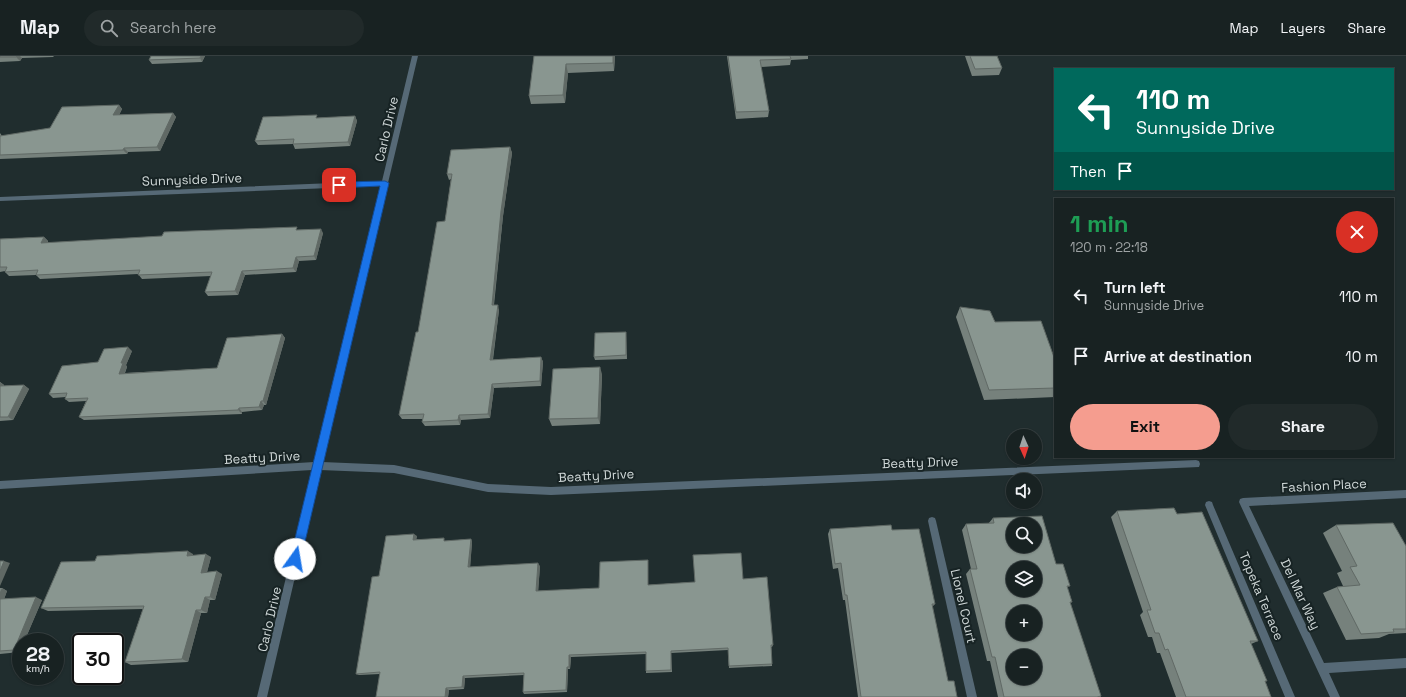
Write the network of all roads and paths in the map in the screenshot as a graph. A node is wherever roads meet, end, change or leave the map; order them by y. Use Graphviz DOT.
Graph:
graph roads {
  1 [pos="415,56"];
  2 [pos="385,183"];
  3 [pos="0,199"];
  4 [pos="1196,464"];
  5 [pos="317,466"];
  6 [pos="0,485"];
  7 [pos="1406,494"];
  8 [pos="1243,502"];
  9 [pos="1209,505"];
  10 [pos="932,521"];
  11 [pos="1406,663"];
  12 [pos="1322,668"];
  13 [pos="262,697"];
  14 [pos="972,697"];
  15 [pos="1290,697"];
  16 [pos="1335,697"];
  1 -- 2 [label="street, Carlo Drive"];
  2 -- 3 [label="street, Sunnyside Drive"];
  2 -- 5 [label="street, Carlo Drive"];
  4 -- 5 [label="street, Beatty Drive"];
  5 -- 6 [label="street, Beatty Drive"];
  5 -- 13 [label="street, Carlo Drive"];
  7 -- 8 [label="street, Fashion Place"];
  8 -- 12 [label="street, Del Mar Way"];
  9 -- 15 [label="street, Topeka Terrace"];
  10 -- 14 [label="street, Lionel Court"];
  11 -- 12 [label="street"];
  12 -- 16 [label="street, Del Mar Way"];
}
